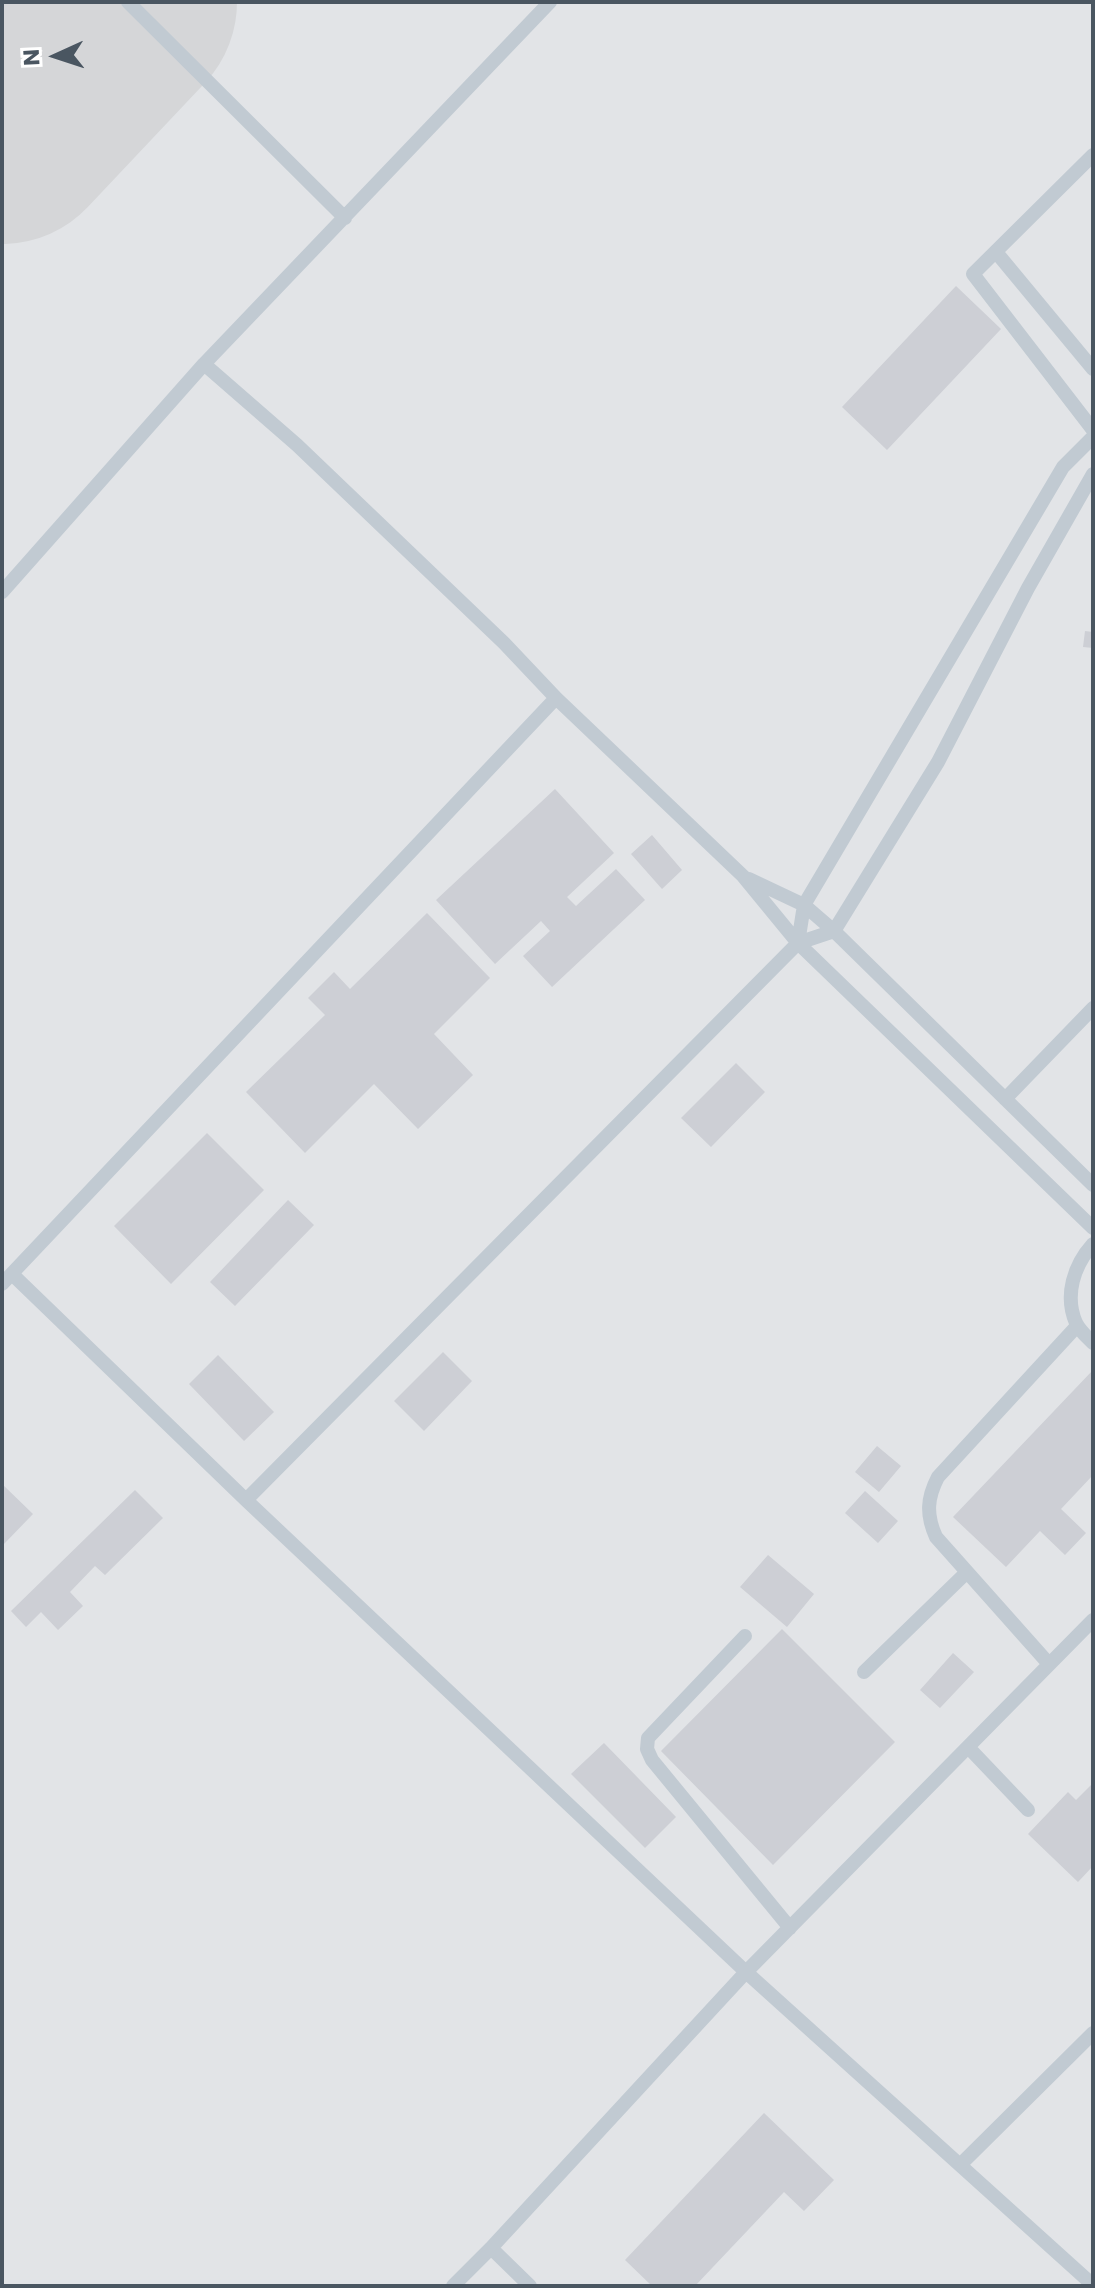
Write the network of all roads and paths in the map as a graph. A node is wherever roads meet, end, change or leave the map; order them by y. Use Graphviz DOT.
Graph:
graph roads {
  1 [pos="128,2"];
  2 [pos="550,2"];
  3 [pos="1093,155"];
  4 [pos="345,218"];
  5 [pos="996,252"];
  6 [pos="204,364"];
  7 [pos="1093,369"];
  8 [pos="1093,430"];
  9 [pos="1093,437"];
  10 [pos="1093,474"];
  11 [pos="2,592"];
  12 [pos="556,698"];
  13 [pos="743,876"];
  14 [pos="804,905"];
  15 [pos="834,931"];
  16 [pos="798,943"];
  17 [pos="1093,1008"];
  18 [pos="1005,1099"];
  19 [pos="1093,1185"];
  20 [pos="1093,1228"];
  21 [pos="1093,1244"];
  22 [pos="7,1279"];
  23 [pos="1077,1326"];
  24 [pos="1093,1343"];
  25 [pos="246,1500"];
  26 [pos="967,1572"];
  27 [pos="1093,1621"];
  28 [pos="745,1636"];
  29 [pos="1049,1664"];
  30 [pos="864,1672"];
  31 [pos="968,1747"];
  32 [pos="1028,1810"];
  33 [pos="790,1928"];
  34 [pos="746,1972"];
  35 [pos="1093,2033"];
  36 [pos="960,2165"];
  37 [pos="491,2248"];
  38 [pos="1093,2285"];
  39 [pos="453,2286"];
  40 [pos="530,2286"];
  1 -- 4 [label="lane"];
  2 -- 4 [label="lane"];
  3 -- 5 [label="lane"];
  4 -- 6 [label="lane"];
  5 -- 7 [label="lane"];
  5 -- 8 [label="lane"];
  6 -- 11 [label="lane"];
  6 -- 12 [label="lane"];
  9 -- 14 [label="lane"];
  10 -- 15 [label="lane"];
  12 -- 13 [label="lane"];
  12 -- 22 [label="lane"];
  13 -- 14 [label="lane"];
  13 -- 16 [label="lane"];
  14 -- 15 [label="lane"];
  14 -- 16 [label="lane"];
  15 -- 16 [label="lane"];
  15 -- 18 [label="lane"];
  16 -- 20 [label="lane"];
  16 -- 25 [label="lane"];
  17 -- 18 [label="lane"];
  18 -- 19 [label="lane"];
  21 -- 23 [label="lane"];
  22 -- 25 [label="lane"];
  23 -- 24 [label="lane"];
  23 -- 26 [label="lane"];
  25 -- 34 [label="lane"];
  26 -- 29 [label="lane"];
  26 -- 30 [label="lane"];
  27 -- 29 [label="lane"];
  28 -- 33 [label="lane"];
  29 -- 31 [label="lane"];
  31 -- 32 [label="lane"];
  31 -- 33 [label="lane"];
  33 -- 34 [label="lane"];
  34 -- 36 [label="lane"];
  34 -- 37 [label="lane"];
  35 -- 36 [label="lane"];
  36 -- 38 [label="lane"];
  37 -- 39 [label="lane"];
  37 -- 40 [label="lane"];
}
